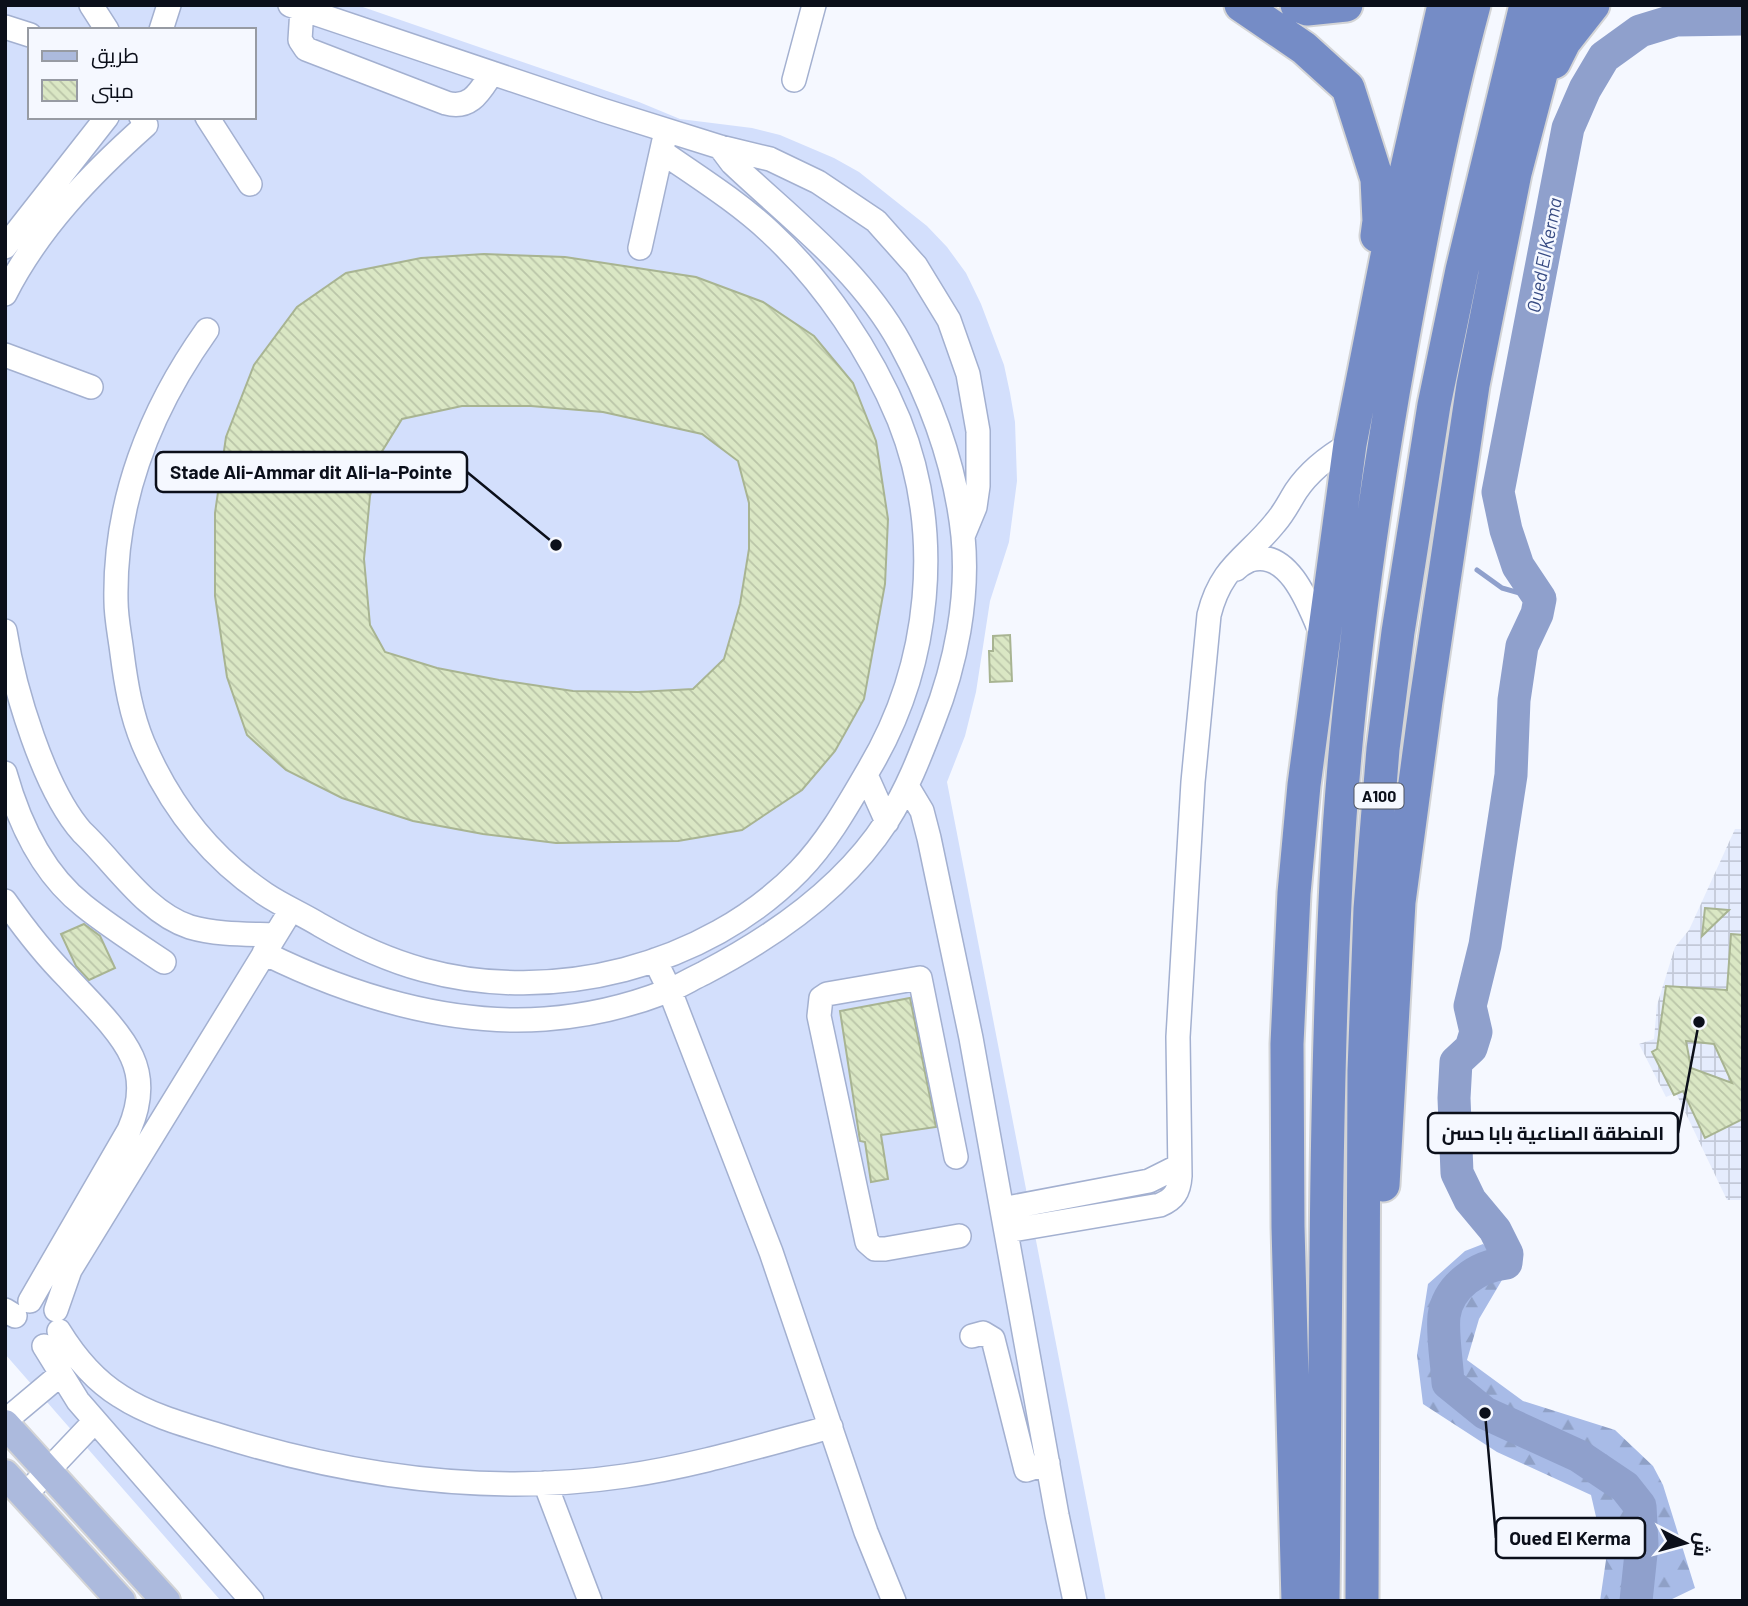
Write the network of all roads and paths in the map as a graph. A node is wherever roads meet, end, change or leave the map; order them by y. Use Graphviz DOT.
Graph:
graph roads {
  1 [pos="91,5"];
  2 [pos="169,5"];
  3 [pos="814,5"];
  4 [pos="1241,5"];
  5 [pos="1297,5"];
  6 [pos="1346,5"];
  7 [pos="1444,5"];
  8 [pos="1474,5"];
  9 [pos="1526,5"];
  10 [pos="1559,5"];
  11 [pos="1593,5"];
  12 [pos="296,7"];
  13 [pos="5,27"];
  14 [pos="106,28"];
  15 [pos="162,28"];
  16 [pos="28,34"];
  17 [pos="492,73"];
  18 [pos="794,80"];
  19 [pos="105,119"];
  20 [pos="142,119"];
  21 [pos="208,119"];
  22 [pos="664,141"];
  23 [pos="720,147"];
  24 [pos="1515,173"];
  25 [pos="250,184"];
  26 [pos="5,247"];
  27 [pos="640,248"];
  28 [pos="5,294"];
  29 [pos="207,330"];
  30 [pos="5,355"];
  31 [pos="91,387"];
  32 [pos="1350,444"];
  33 [pos="963,537"];
  34 [pos="1217,589"];
  35 [pos="5,631"];
  36 [pos="1323,639"];
  37 [pos="5,773"];
  38 [pos="866,775"];
  39 [pos="907,786"];
  40 [pos="887,822"];
  41 [pos="5,901"];
  42 [pos="291,910"];
  43 [pos="270,944"];
  44 [pos="655,960"];
  45 [pos="164,962"];
  46 [pos="670,991"];
  47 [pos="956,1157"];
  48 [pos="1004,1220"];
  49 [pos="959,1236"];
  50 [pos="17,1309"];
  51 [pos="53,1329"];
  52 [pos="972,1336"];
  53 [pos="61,1374"];
  54 [pos="1363,1407"];
  55 [pos="95,1421"];
  56 [pos="5,1422"];
  57 [pos="831,1427"];
  58 [pos="1048,1463"];
  59 [pos="47,1472"];
  60 [pos="5,1474"];
  61 [pos="545,1483"];
  62 [pos="24,1496"];
  63 [pos="121,1601"];
  64 [pos="166,1601"];
  65 [pos="252,1601"];
  66 [pos="590,1601"];
  67 [pos="894,1601"];
  68 [pos="1075,1601"];
  69 [pos="1298,1601"];
  70 [pos="1323,1601"];
  71 [pos="1362,1601"];
  1 -- 14 [label="street"];
  2 -- 15 [label="street"];
  3 -- 18 [label="street"];
  4 -- 32 [label="highway"];
  5 -- 6 [label="highway"];
  7 -- 32 [label="highway"];
  8 -- 70 [label="highway, A100"];
  9 -- 54 [label="highway, A100"];
  10 -- 24 [label="highway"];
  11 -- 24 [label="highway"];
  12 -- 17 [label="street"];
  12 -- 17 [label="street"];
  13 -- 16 [label="street"];
  17 -- 22 [label="street"];
  19 -- 26 [label="street"];
  20 -- 28 [label="street"];
  21 -- 25 [label="street"];
  22 -- 23 [label="street"];
  22 -- 27 [label="street"];
  22 -- 38 [label="street"];
  23 -- 33 [label="street"];
  23 -- 33 [label="street"];
  24 -- 54 [label="highway"];
  29 -- 42 [label="street"];
  30 -- 31 [label="street"];
  32 -- 34 [label="street"];
  32 -- 36 [label="highway"];
  33 -- 39 [label="street"];
  34 -- 36 [label="street"];
  34 -- 48 [label="street"];
  35 -- 43 [label="street"];
  36 -- 69 [label="highway"];
  37 -- 45 [label="street"];
  38 -- 40 [label="street"];
  38 -- 44 [label="street"];
  39 -- 40 [label="street"];
  39 -- 48 [label="street"];
  40 -- 46 [label="street"];
  41 -- 50 [label="street"];
  42 -- 43 [label="street"];
  42 -- 44 [label="street"];
  43 -- 46 [label="street"];
  43 -- 51 [label="street"];
  44 -- 46 [label="street"];
  46 -- 57 [label="street"];
  47 -- 49 [label="street"];
  48 -- 58 [label="street"];
  51 -- 53 [label="street"];
  51 -- 61 [label="street"];
  52 -- 58 [label="street"];
  53 -- 55 [label="street"];
  53 -- 56 [label="street"];
  54 -- 71 [label="highway, A100"];
  55 -- 59 [label="street"];
  55 -- 65 [label="street"];
  56 -- 59 [label="main road"];
  57 -- 61 [label="street"];
  57 -- 67 [label="street"];
  58 -- 68 [label="street"];
  59 -- 62 [label="street"];
  59 -- 64 [label="main road"];
  60 -- 62 [label="main road"];
  61 -- 66 [label="street"];
  62 -- 63 [label="main road"];
}
